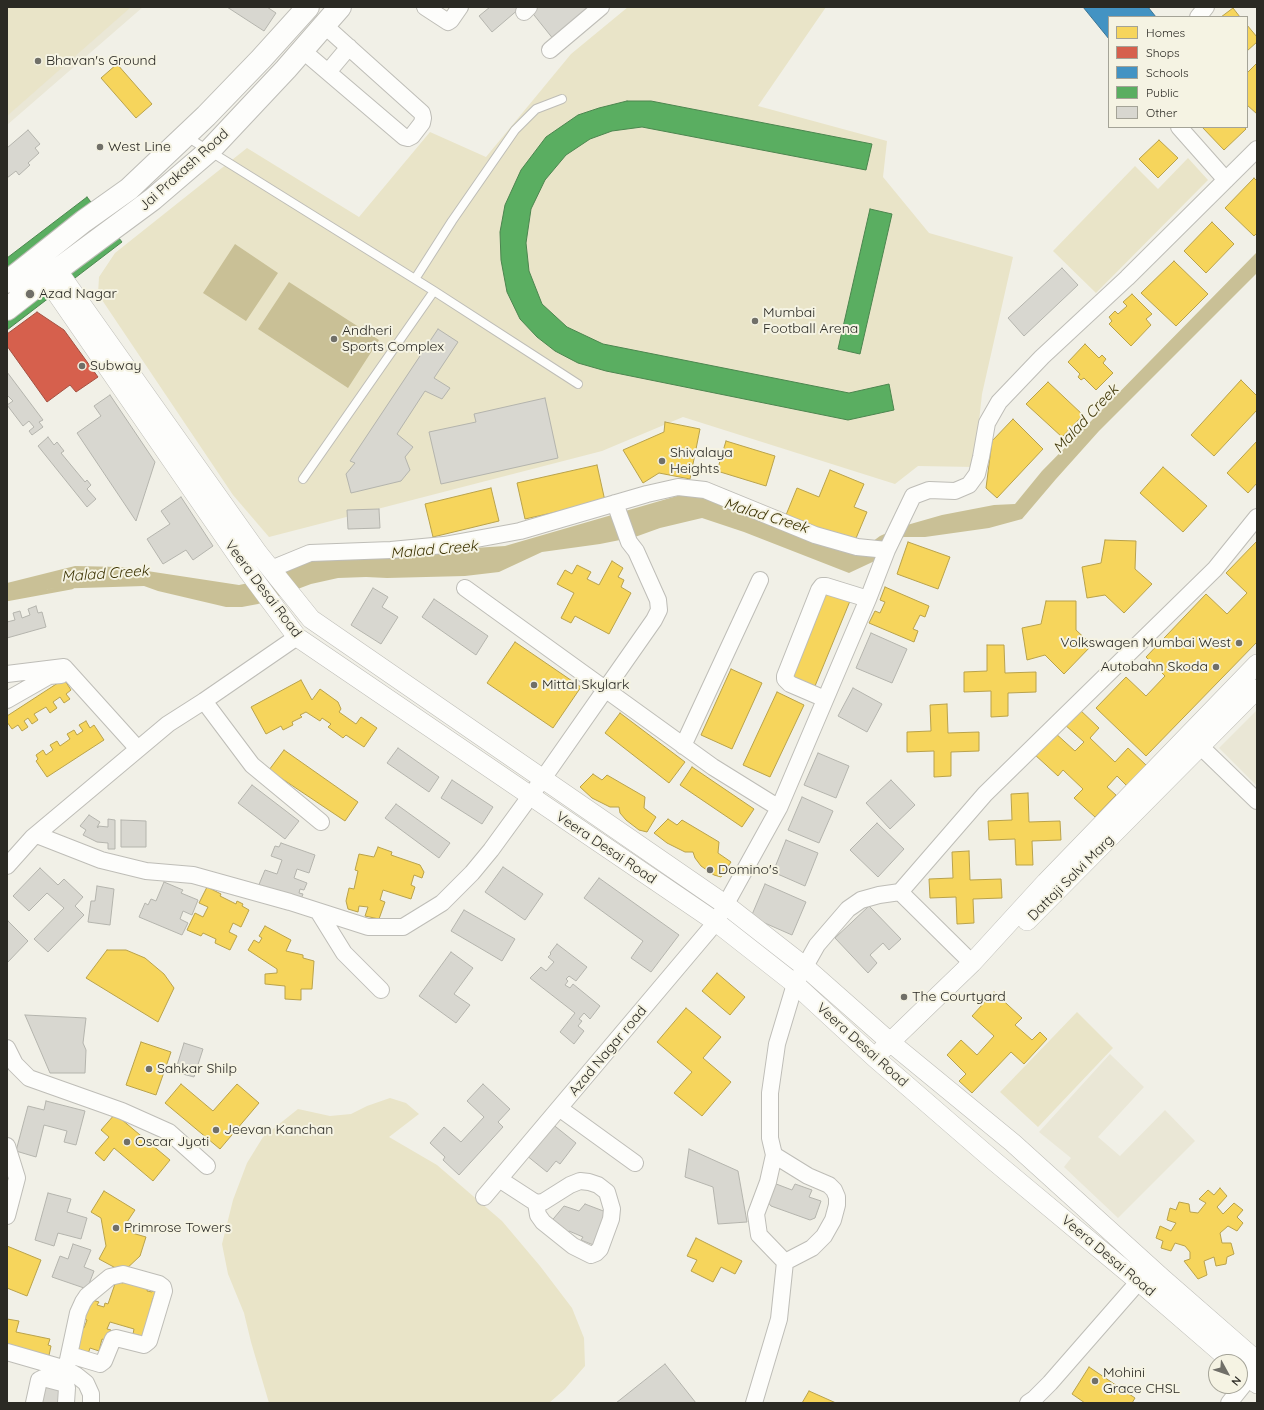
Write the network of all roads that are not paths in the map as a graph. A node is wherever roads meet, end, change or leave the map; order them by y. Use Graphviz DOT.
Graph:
graph roads {
  1 [pos="308,7"];
  2 [pos="340,7"];
  3 [pos="425,7"];
  4 [pos="460,7"];
  5 [pos="601,7"];
  6 [pos="1206,7"];
  7 [pos="1199,16"];
  8 [pos="324,25"];
  9 [pos="349,47"];
  10 [pos="302,50"];
  11 [pos="550,50"];
  12 [pos="328,72"];
  13 [pos="562,99"];
  14 [pos="1180,128"];
  15 [pos="185,136"];
  16 [pos="1257,149"];
  17 [pos="209,151"];
  18 [pos="1226,180"];
  19 [pos="52,274"];
  20 [pos="415,279"];
  21 [pos="7,282"];
  22 [pos="434,291"];
  23 [pos="7,309"];
  24 [pos="578,384"];
  25 [pos="303,478"];
  26 [pos="620,506"];
  27 [pos="1257,517"];
  28 [pos="887,550"];
  29 [pos="274,572"];
  30 [pos="760,580"];
  31 [pos="465,588"];
  32 [pos="868,599"];
  33 [pos="297,638"];
  34 [pos="1257,664"];
  35 [pos="7,674"];
  36 [pos="71,674"];
  37 [pos="1257,689"];
  38 [pos="605,690"];
  39 [pos="826,699"];
  40 [pos="7,700"];
  41 [pos="204,701"];
  42 [pos="684,746"];
  43 [pos="1200,746"];
  44 [pos="138,749"];
  45 [pos="543,779"];
  46 [pos="530,796"];
  47 [pos="1257,801"];
  48 [pos="778,808"];
  49 [pos="321,822"];
  50 [pos="37,835"];
  51 [pos="7,866"];
  52 [pos="900,892"];
  53 [pos="726,905"];
  54 [pos="318,911"];
  55 [pos="716,922"];
  56 [pos="972,963"];
  57 [pos="804,966"];
  58 [pos="795,984"];
  59 [pos="381,990"];
  60 [pos="894,1046"];
  61 [pos="7,1048"];
  62 [pos="878,1061"];
  63 [pos="559,1108"];
  64 [pos="7,1146"];
  65 [pos="774,1155"];
  66 [pos="635,1163"];
  67 [pos="206,1166"];
  68 [pos="499,1179"];
  69 [pos="484,1197"];
  70 [pos="536,1203"];
  71 [pos="7,1216"];
  72 [pos="785,1262"];
  73 [pos="1145,1275"];
  74 [pos="7,1352"];
  75 [pos="1224,1354"];
  76 [pos="68,1362"];
  77 [pos="1252,1372"];
  78 [pos="34,1403"];
  79 [pos="66,1403"];
  80 [pos="91,1403"];
  81 [pos="754,1403"];
  82 [pos="1028,1403"];
  83 [pos="1229,1403"];
  1 -- 15 [label="main road, Jai Prakash Road"];
  2 -- 8 [label="main road, Jai Prakash Road"];
  3 -- 4 [label="street"];
  5 -- 11 [label="street"];
  6 -- 7 [label="street"];
  8 -- 9 [label="street"];
  8 -- 10 [label="main road, Jai Prakash Road"];
  9 -- 12 [label="street"];
  9 -- 12 [label="street"];
  10 -- 12 [label="street"];
  10 -- 17 [label="main road, Jai Prakash Road"];
  13 -- 20 [label="lane"];
  14 -- 18 [label="street"];
  15 -- 17 [label="lane"];
  15 -- 21 [label="main road, Jai Prakash Road"];
  16 -- 18 [label="street, Azad Nagar road"];
  17 -- 19 [label="main road, Jai Prakash Road"];
  17 -- 20 [label="lane"];
  18 -- 28 [label="street, Azad Nagar road"];
  19 -- 23 [label="main road, Jai Prakash Road"];
  19 -- 29 [label="street"];
  19 -- 33 [label="street, Veera Desai Road"];
  20 -- 22 [label="lane"];
  22 -- 24 [label="lane"];
  22 -- 25 [label="lane"];
  26 -- 28 [label="street"];
  26 -- 29 [label="street"];
  26 -- 38 [label="street"];
  27 -- 52 [label="street"];
  28 -- 32 [label="street, Azad Nagar road"];
  29 -- 45 [label="street"];
  30 -- 42 [label="street"];
  31 -- 38 [label="street"];
  32 -- 39 [label="street, Azad Nagar road"];
  32 -- 39 [label="street"];
  33 -- 41 [label="street"];
  33 -- 46 [label="street, Veera Desai Road"];
  34 -- 56 [label="street, Dattaji Salvi Marg"];
  35 -- 36 [label="street"];
  36 -- 40 [label="street"];
  36 -- 44 [label="street"];
  37 -- 43 [label="street, Dattaji Salvi Marg"];
  38 -- 42 [label="street"];
  38 -- 45 [label="street"];
  39 -- 48 [label="street, Azad Nagar road"];
  41 -- 44 [label="street"];
  41 -- 49 [label="street"];
  42 -- 48 [label="street"];
  43 -- 47 [label="street"];
  43 -- 60 [label="street, Dattaji Salvi Marg"];
  44 -- 50 [label="street"];
  45 -- 46 [label="street"];
  45 -- 53 [label="street"];
  46 -- 54 [label="street"];
  46 -- 55 [label="street, Veera Desai Road"];
  48 -- 53 [label="street, Azad Nagar road"];
  50 -- 51 [label="street"];
  50 -- 54 [label="street"];
  52 -- 56 [label="street"];
  52 -- 57 [label="street"];
  53 -- 55 [label="street, Azad Nagar road"];
  53 -- 57 [label="street"];
  54 -- 59 [label="street"];
  55 -- 58 [label="street, Veera Desai Road"];
  55 -- 63 [label="street, Azad Nagar road"];
  56 -- 60 [label="street, Dattaji Salvi Marg"];
  57 -- 58 [label="street"];
  57 -- 60 [label="street"];
  58 -- 62 [label="street, Veera Desai Road"];
  58 -- 65 [label="street"];
  60 -- 62 [label="street, Dattaji Salvi Marg"];
  60 -- 73 [label="street"];
  61 -- 67 [label="street"];
  62 -- 73 [label="street, Veera Desai Road"];
  63 -- 66 [label="street"];
  63 -- 68 [label="street, Azad Nagar road"];
  64 -- 71 [label="street"];
  65 -- 72 [label="street"];
  65 -- 72 [label="street"];
  68 -- 69 [label="street, Azad Nagar road"];
  68 -- 70 [label="street"];
  70 -- 70 [label="street"];
  72 -- 81 [label="street"];
  73 -- 75 [label="street, Veera Desai Road"];
  73 -- 77 [label="street"];
  73 -- 82 [label="street"];
  74 -- 76 [label="street"];
  76 -- 76 [label="street"];
  76 -- 80 [label="street"];
  77 -- 83 [label="street"];
  78 -- 79 [label="street"];
}
